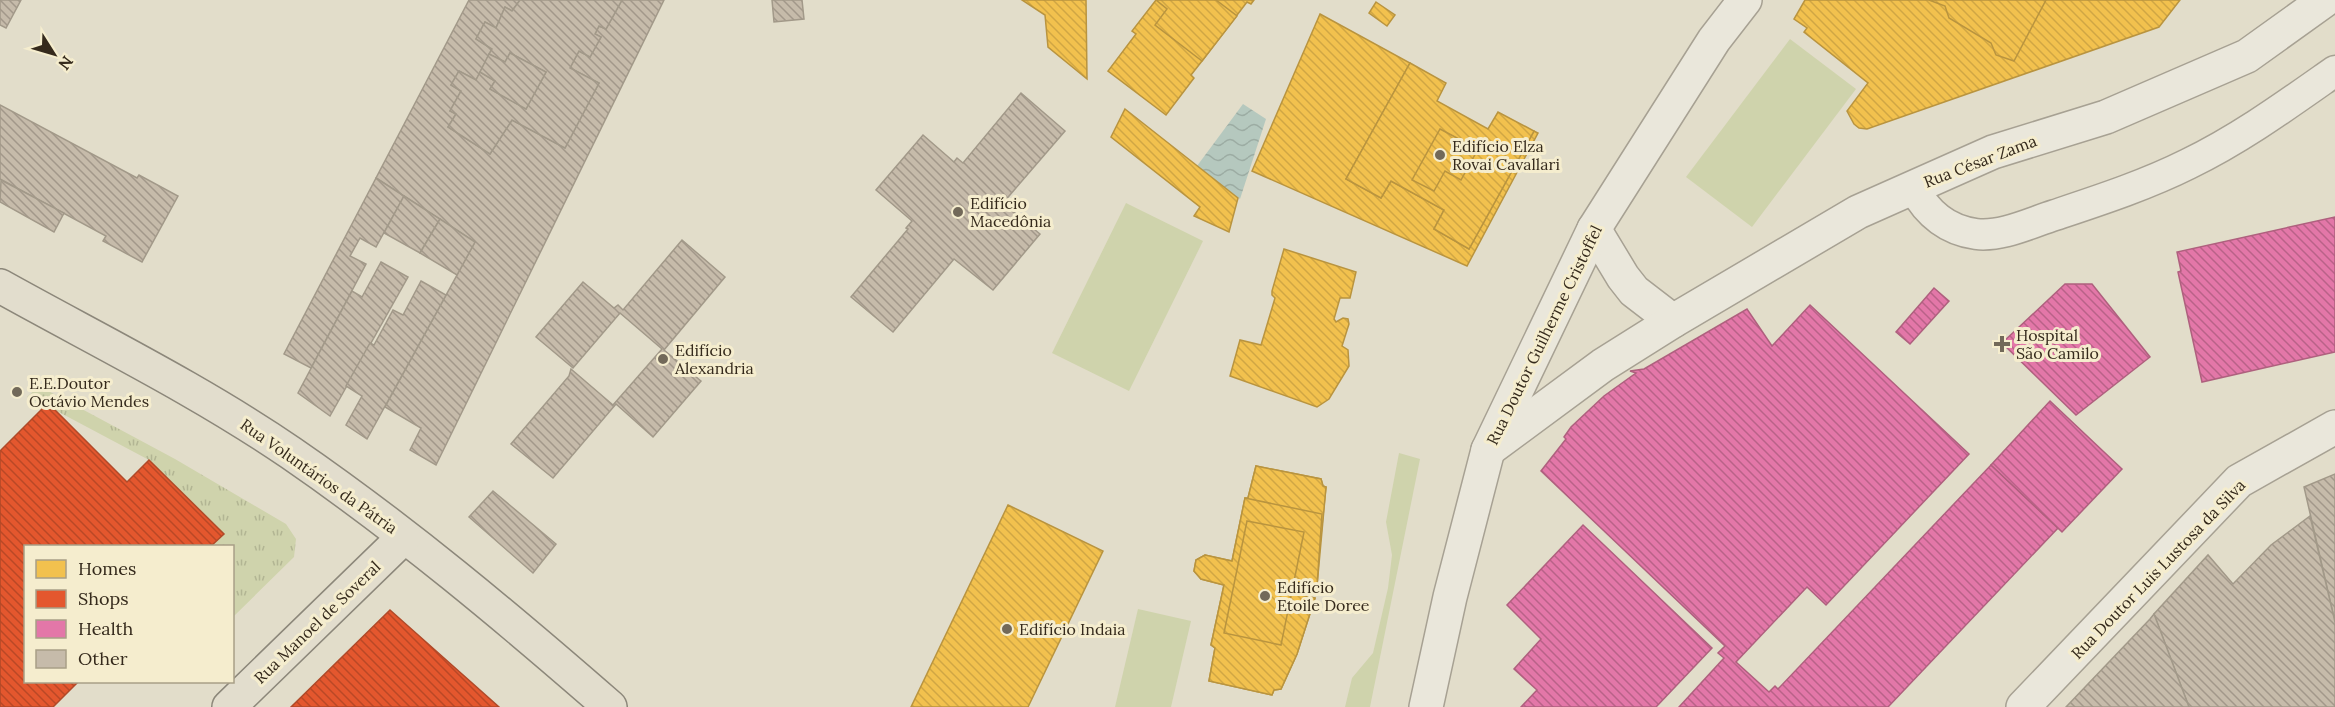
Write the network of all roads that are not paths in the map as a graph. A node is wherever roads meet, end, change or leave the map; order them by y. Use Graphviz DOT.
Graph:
graph roads {
  1 [pos="1745,0"];
  2 [pos="2325,0"];
  3 [pos="2335,71"];
  4 [pos="1913,187"];
  5 [pos="1594,229"];
  6 [pos="0,286"];
  7 [pos="1672,321"];
  8 [pos="2335,427"];
  9 [pos="1488,450"];
  10 [pos="404,537"];
  11 [pos="229,707"];
  12 [pos="610,707"];
  13 [pos="1426,707"];
  14 [pos="2023,707"];
  1 -- 5 [label="street, Rua Doutor Guilherme Cristoffel"];
  2 -- 4 [label="street, Rua César Zama"];
  3 -- 4 [label="lane"];
  4 -- 7 [label="street, Rua César Zama"];
  5 -- 7 [label="street"];
  5 -- 9 [label="street, Rua Doutor Guilherme Cristoffel"];
  6 -- 10 [label="main road, Rua Voluntários da Pátria"];
  7 -- 9 [label="street, Rua César Zama"];
  8 -- 14 [label="street, Rua Doutor Luis Lustosa da Silva"];
  9 -- 13 [label="street, Rua Doutor Guilherme Cristoffel"];
  10 -- 11 [label="main road, Rua Manoel de Soveral"];
  10 -- 12 [label="main road, Rua Voluntários da Pátria"];
}
